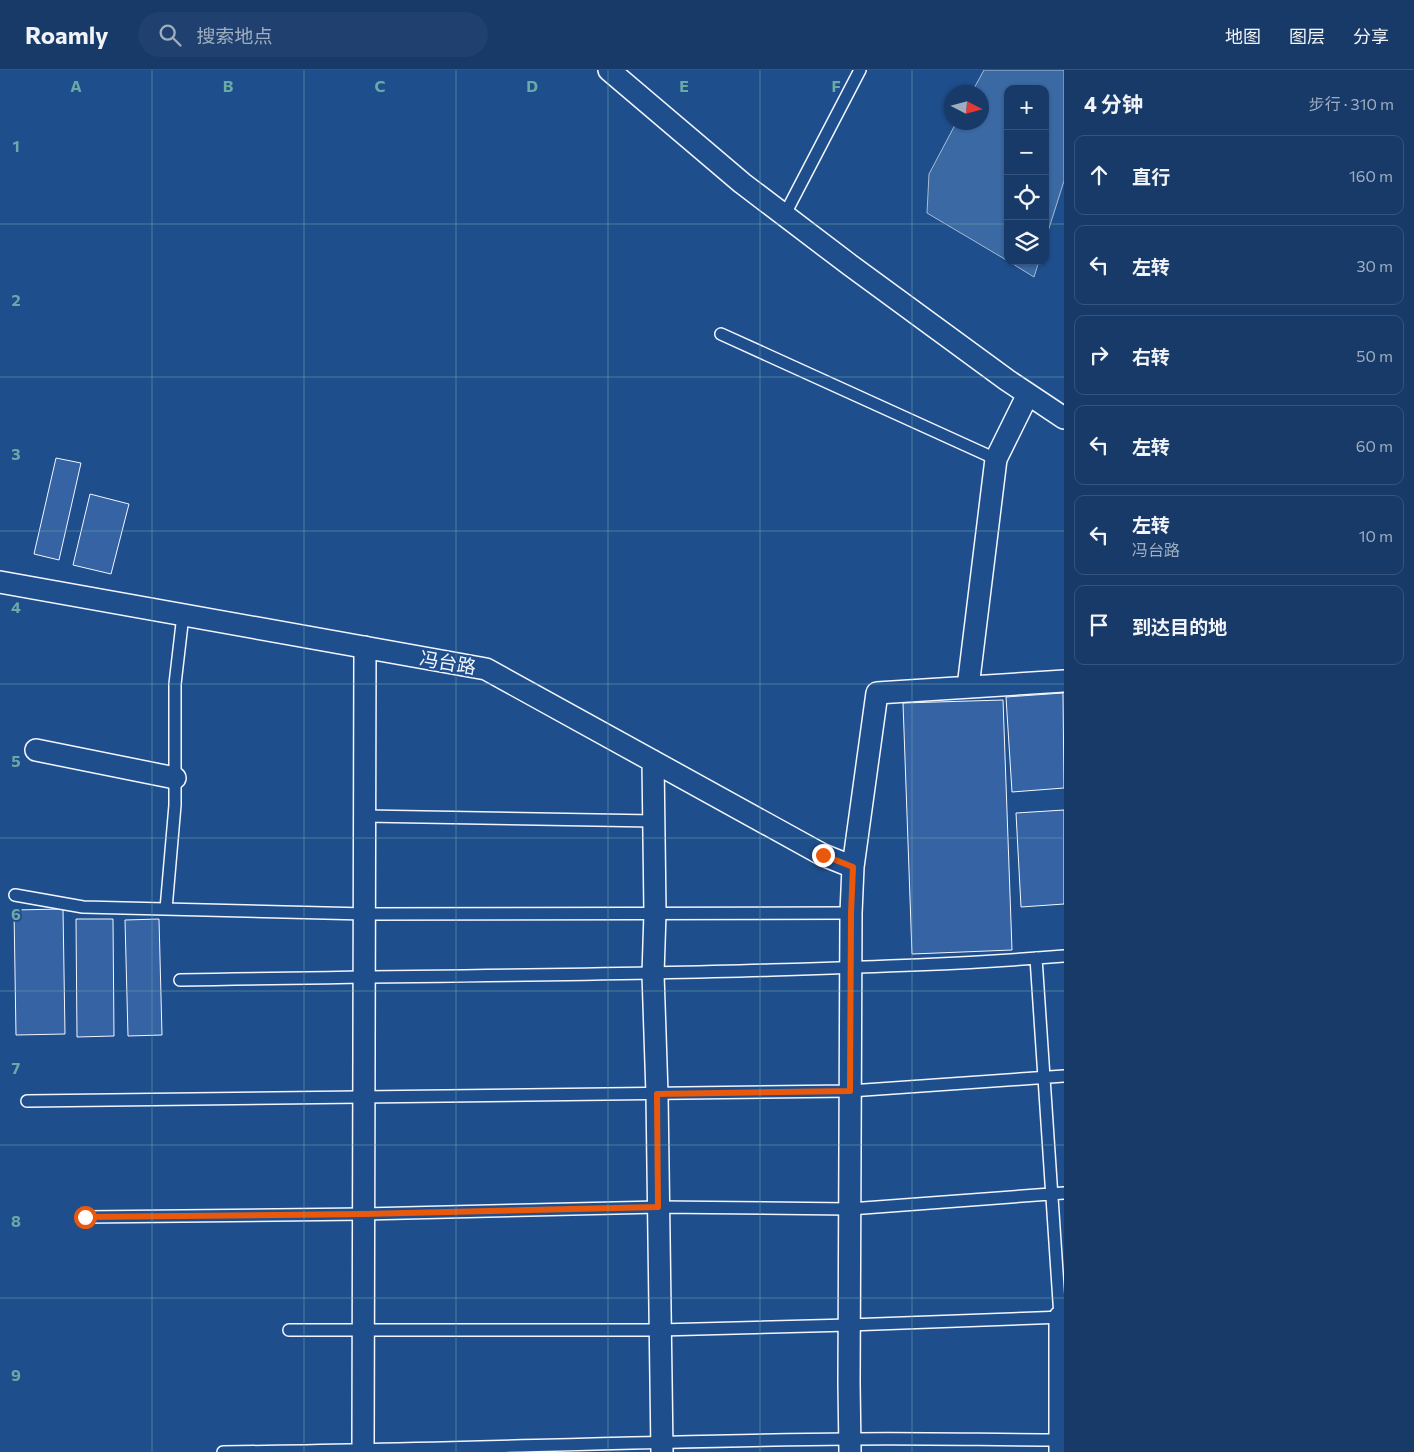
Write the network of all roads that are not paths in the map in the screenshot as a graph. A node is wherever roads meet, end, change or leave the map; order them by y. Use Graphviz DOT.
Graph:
graph roads {
  1 [pos="609,70"];
  2 [pos="860,70"];
  3 [pos="784,216"];
  4 [pos="721,334"];
  5 [pos="1028,394"];
  6 [pos="1064,418"];
  7 [pos="996,459"];
  8 [pos="0,582"];
  9 [pos="182,615"];
  10 [pos="365,647"];
  11 [pos="1064,681"];
  12 [pos="968,687"];
  13 [pos="36,750"];
  14 [pos="653,761"];
  15 [pos="175,778"];
  16 [pos="365,816"];
  17 [pos="654,821"];
  18 [pos="853,867"];
  19 [pos="15,895"];
  20 [pos="166,909"];
  21 [pos="851,913"];
  22 [pos="364,914"];
  23 [pos="655,914"];
  24 [pos="1064,956"];
  25 [pos="1036,958"];
  26 [pos="851,968"];
  27 [pos="654,974"];
  28 [pos="364,976"];
  29 [pos="180,980"];
  30 [pos="1064,1076"];
  31 [pos="1044,1077"];
  32 [pos="850,1091"];
  33 [pos="657,1094"];
  34 [pos="364,1097"];
  35 [pos="27,1100"];
  36 [pos="1064,1193"];
  37 [pos="1052,1194"];
  38 [pos="658,1207"];
  39 [pos="850,1209"];
  40 [pos="364,1214"];
  41 [pos="85,1217"];
  42 [pos="1062,1317"];
  43 [pos="849,1325"];
  44 [pos="289,1330"];
  45 [pos="364,1330"];
  46 [pos="660,1330"];
  47 [pos="1062,1444"];
  48 [pos="850,1446"];
  49 [pos="661,1447"];
  50 [pos="363,1451"];
  51 [pos="223,1452"];
  1 -- 3 [label="street"];
  2 -- 3 [label="lane"];
  3 -- 5 [label="street"];
  4 -- 7 [label="lane"];
  5 -- 6 [label="street"];
  5 -- 7 [label="street"];
  7 -- 12 [label="street"];
  8 -- 9 [label="street, 冯台路"];
  9 -- 10 [label="street, 冯台路"];
  9 -- 15 [label="lane"];
  10 -- 14 [label="street, 冯台路"];
  10 -- 16 [label="street"];
  11 -- 12 [label="street"];
  12 -- 18 [label="street"];
  13 -- 15 [label="street"];
  14 -- 17 [label="street"];
  14 -- 18 [label="street, 冯台路"];
  15 -- 20 [label="lane"];
  16 -- 17 [label="lane"];
  16 -- 22 [label="street"];
  17 -- 23 [label="street"];
  18 -- 21 [label="street"];
  19 -- 20 [label="lane"];
  20 -- 22 [label="lane"];
  21 -- 23 [label="lane"];
  21 -- 26 [label="street"];
  22 -- 23 [label="lane"];
  22 -- 28 [label="street"];
  23 -- 27 [label="street"];
  24 -- 25 [label="lane"];
  25 -- 26 [label="lane"];
  25 -- 31 [label="lane"];
  26 -- 27 [label="lane"];
  26 -- 32 [label="street"];
  27 -- 28 [label="lane"];
  27 -- 33 [label="street"];
  28 -- 29 [label="lane"];
  28 -- 34 [label="street"];
  30 -- 31 [label="lane"];
  31 -- 32 [label="lane"];
  31 -- 37 [label="lane"];
  32 -- 33 [label="lane"];
  32 -- 39 [label="street"];
  33 -- 34 [label="lane"];
  33 -- 38 [label="street"];
  34 -- 35 [label="lane"];
  34 -- 40 [label="street"];
  36 -- 37 [label="lane"];
  37 -- 39 [label="lane"];
  37 -- 42 [label="lane"];
  38 -- 39 [label="lane"];
  38 -- 40 [label="lane"];
  38 -- 46 [label="street"];
  39 -- 43 [label="street"];
  40 -- 41 [label="lane"];
  40 -- 45 [label="street"];
  42 -- 43 [label="lane"];
  42 -- 47 [label="street"];
  43 -- 46 [label="lane"];
  43 -- 48 [label="street"];
  44 -- 45 [label="lane"];
  45 -- 46 [label="lane"];
  45 -- 50 [label="street"];
  46 -- 49 [label="street"];
  47 -- 48 [label="lane"];
  48 -- 49 [label="lane"];
  49 -- 50 [label="lane"];
  50 -- 51 [label="lane"];
}
